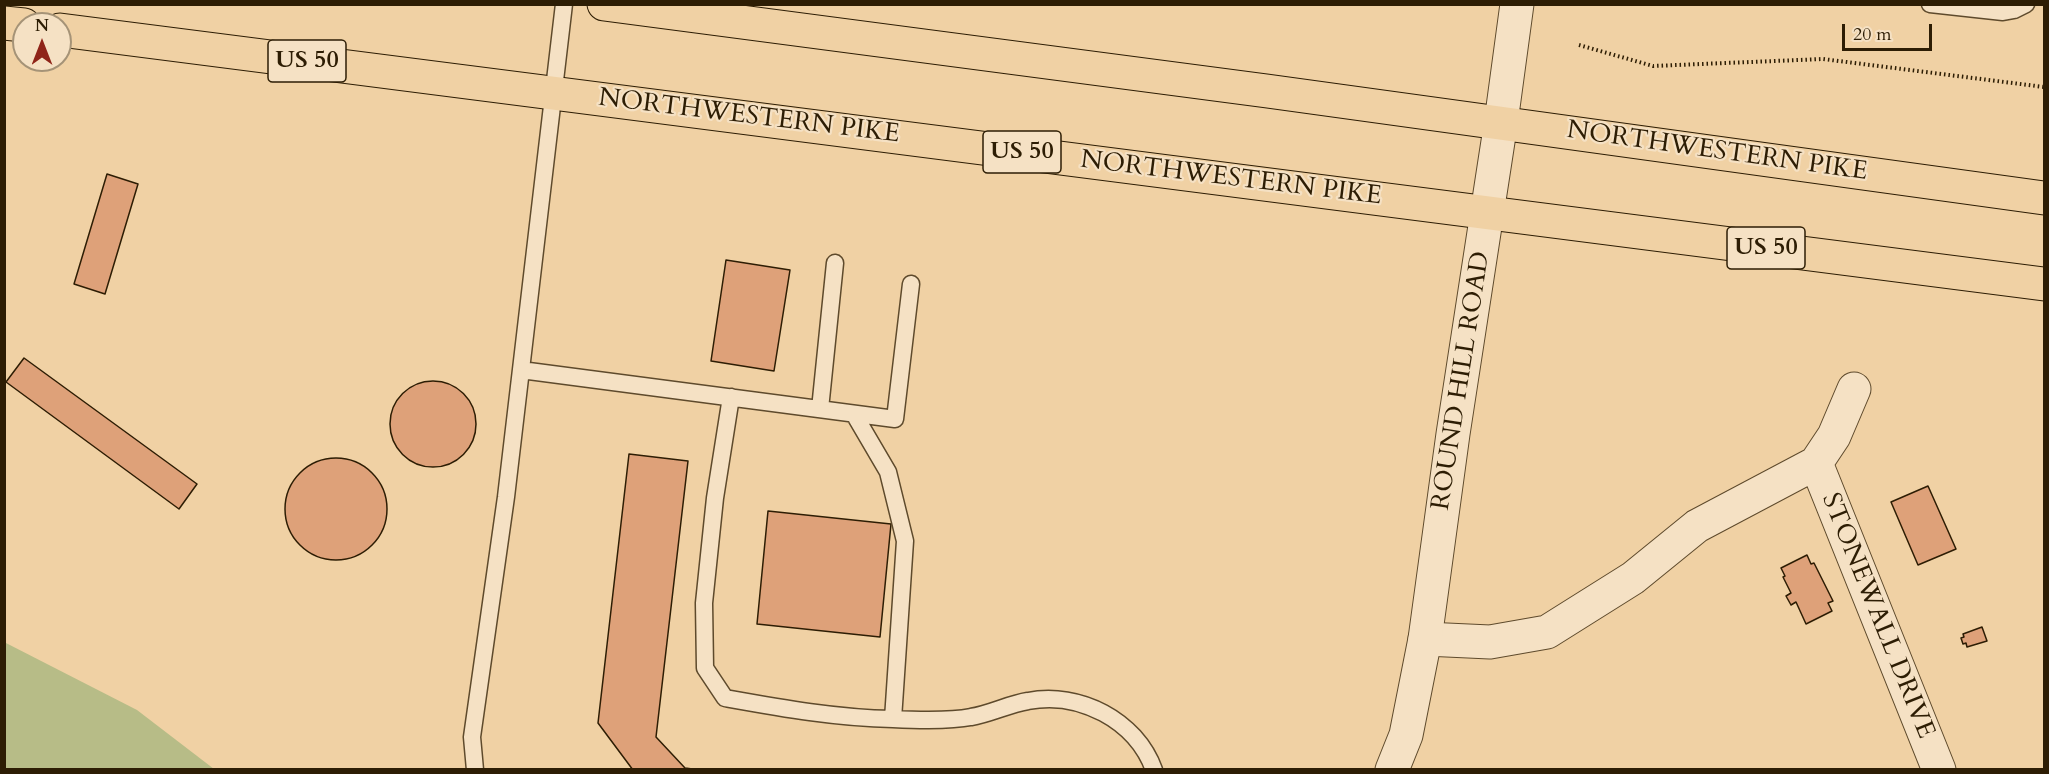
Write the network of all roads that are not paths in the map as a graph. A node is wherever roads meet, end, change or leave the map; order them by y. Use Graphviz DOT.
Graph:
graph roads {
  1 [pos="564,4"];
  2 [pos="604,4"];
  3 [pos="1517,4"];
  4 [pos="1930,4"];
  5 [pos="2026,4"];
  6 [pos="72,32"];
  7 [pos="555,92"];
  8 [pos="1501,122"];
  9 [pos="2044,198"];
  10 [pos="1488,212"];
  11 [pos="836,263"];
  12 [pos="911,284"];
  13 [pos="2044,284"];
  14 [pos="521,370"];
  15 [pos="1854,389"];
  16 [pos="731,397"];
  17 [pos="820,409"];
  18 [pos="854,414"];
  19 [pos="1816,463"];
  20 [pos="1425,639"];
  21 [pos="893,719"];
  22 [pos="475,770"];
  23 [pos="1154,770"];
  24 [pos="1392,770"];
  25 [pos="1939,770"];
  1 -- 7 [label="lane"];
  2 -- 8 [label="main road, NORTHWESTERN PIKE"];
  3 -- 8 [label="street, ROUND HILL ROAD"];
  4 -- 5 [label="lane"];
  6 -- 7 [label="main road, NORTHWESTERN PIKE / US 50"];
  7 -- 10 [label="main road, NORTHWESTERN PIKE / US 50"];
  7 -- 14 [label="lane"];
  8 -- 9 [label="main road, NORTHWESTERN PIKE"];
  8 -- 10 [label="street, ROUND HILL ROAD"];
  10 -- 13 [label="main road, NORTHWESTERN PIKE / US 50"];
  10 -- 20 [label="street, ROUND HILL ROAD"];
  11 -- 17 [label="lane"];
  12 -- 18 [label="lane"];
  14 -- 16 [label="lane"];
  14 -- 22 [label="lane"];
  15 -- 19 [label="street"];
  16 -- 17 [label="lane"];
  16 -- 21 [label="lane"];
  17 -- 18 [label="lane"];
  18 -- 21 [label="lane"];
  19 -- 20 [label="street"];
  19 -- 25 [label="street, STONEWALL DRIVE"];
  20 -- 24 [label="street, ROUND HILL ROAD"];
  21 -- 23 [label="lane"];
}
